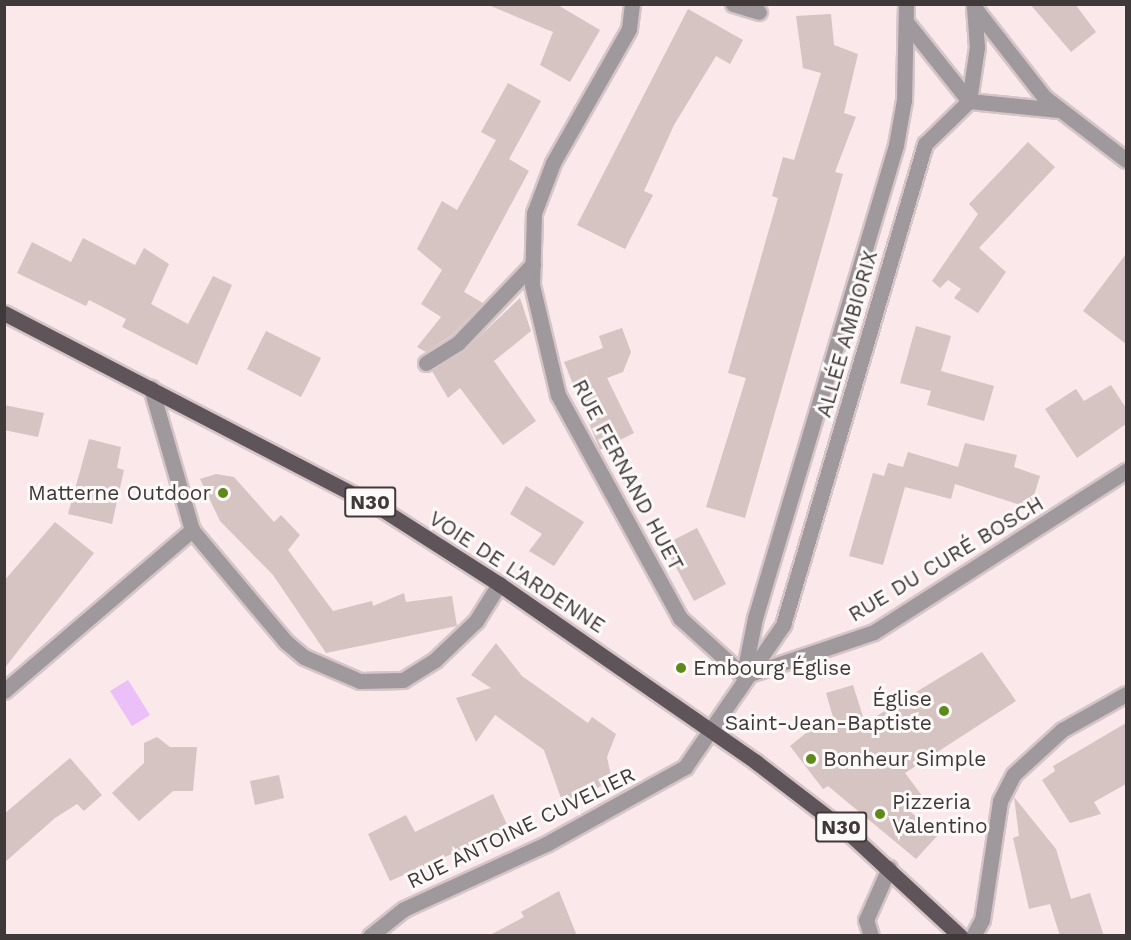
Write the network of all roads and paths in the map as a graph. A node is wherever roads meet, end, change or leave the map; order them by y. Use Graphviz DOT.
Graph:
graph roads {
  1 [pos="632,4"];
  2 [pos="733,4"];
  3 [pos="906,4"];
  4 [pos="973,5"];
  5 [pos="759,12"];
  6 [pos="907,23"];
  7 [pos="969,101"];
  8 [pos="1059,110"];
  9 [pos="1126,160"];
  10 [pos="533,264"];
  11 [pos="4,312"];
  12 [pos="426,363"];
  13 [pos="151,388"];
  14 [pos="1126,471"];
  15 [pos="192,530"];
  16 [pos="499,584"];
  17 [pos="744,676"];
  18 [pos="4,691"];
  19 [pos="1126,694"];
  20 [pos="712,730"];
  21 [pos="889,868"];
  22 [pos="370,936"];
  23 [pos="871,936"];
  24 [pos="960,936"];
  25 [pos="973,936"];
  1 -- 10 [label="street, RUE FERNAND HUET"];
  2 -- 5 [label="street"];
  3 -- 6 [label="street, ALLÉE AMBIORIX"];
  4 -- 7 [label="street"];
  4 -- 8 [label="street"];
  6 -- 7 [label="street"];
  6 -- 17 [label="street, ALLÉE AMBIORIX"];
  7 -- 8 [label="street"];
  7 -- 17 [label="street, ALLÉE AMBIORIX"];
  8 -- 9 [label="street"];
  10 -- 12 [label="street"];
  10 -- 17 [label="street, RUE FERNAND HUET"];
  11 -- 13 [label="main road, VOIE DE L'ARDENNE / N30"];
  13 -- 15 [label="street"];
  13 -- 16 [label="main road, VOIE DE L'ARDENNE / N30"];
  14 -- 17 [label="street, RUE DU CURÉ BOSCH"];
  15 -- 16 [label="street"];
  15 -- 18 [label="street"];
  16 -- 20 [label="main road, VOIE DE L'ARDENNE / N30"];
  17 -- 20 [label="street, ALLÉE AMBIORIX"];
  19 -- 25 [label="street"];
  20 -- 21 [label="main road, VOIE DE L'ARDENNE / N30"];
  20 -- 22 [label="street, RUE ANTOINE CUVELIER"];
  21 -- 23 [label="street"];
  21 -- 24 [label="main road, VOIE DE L'ARDENNE / N30"];
}
